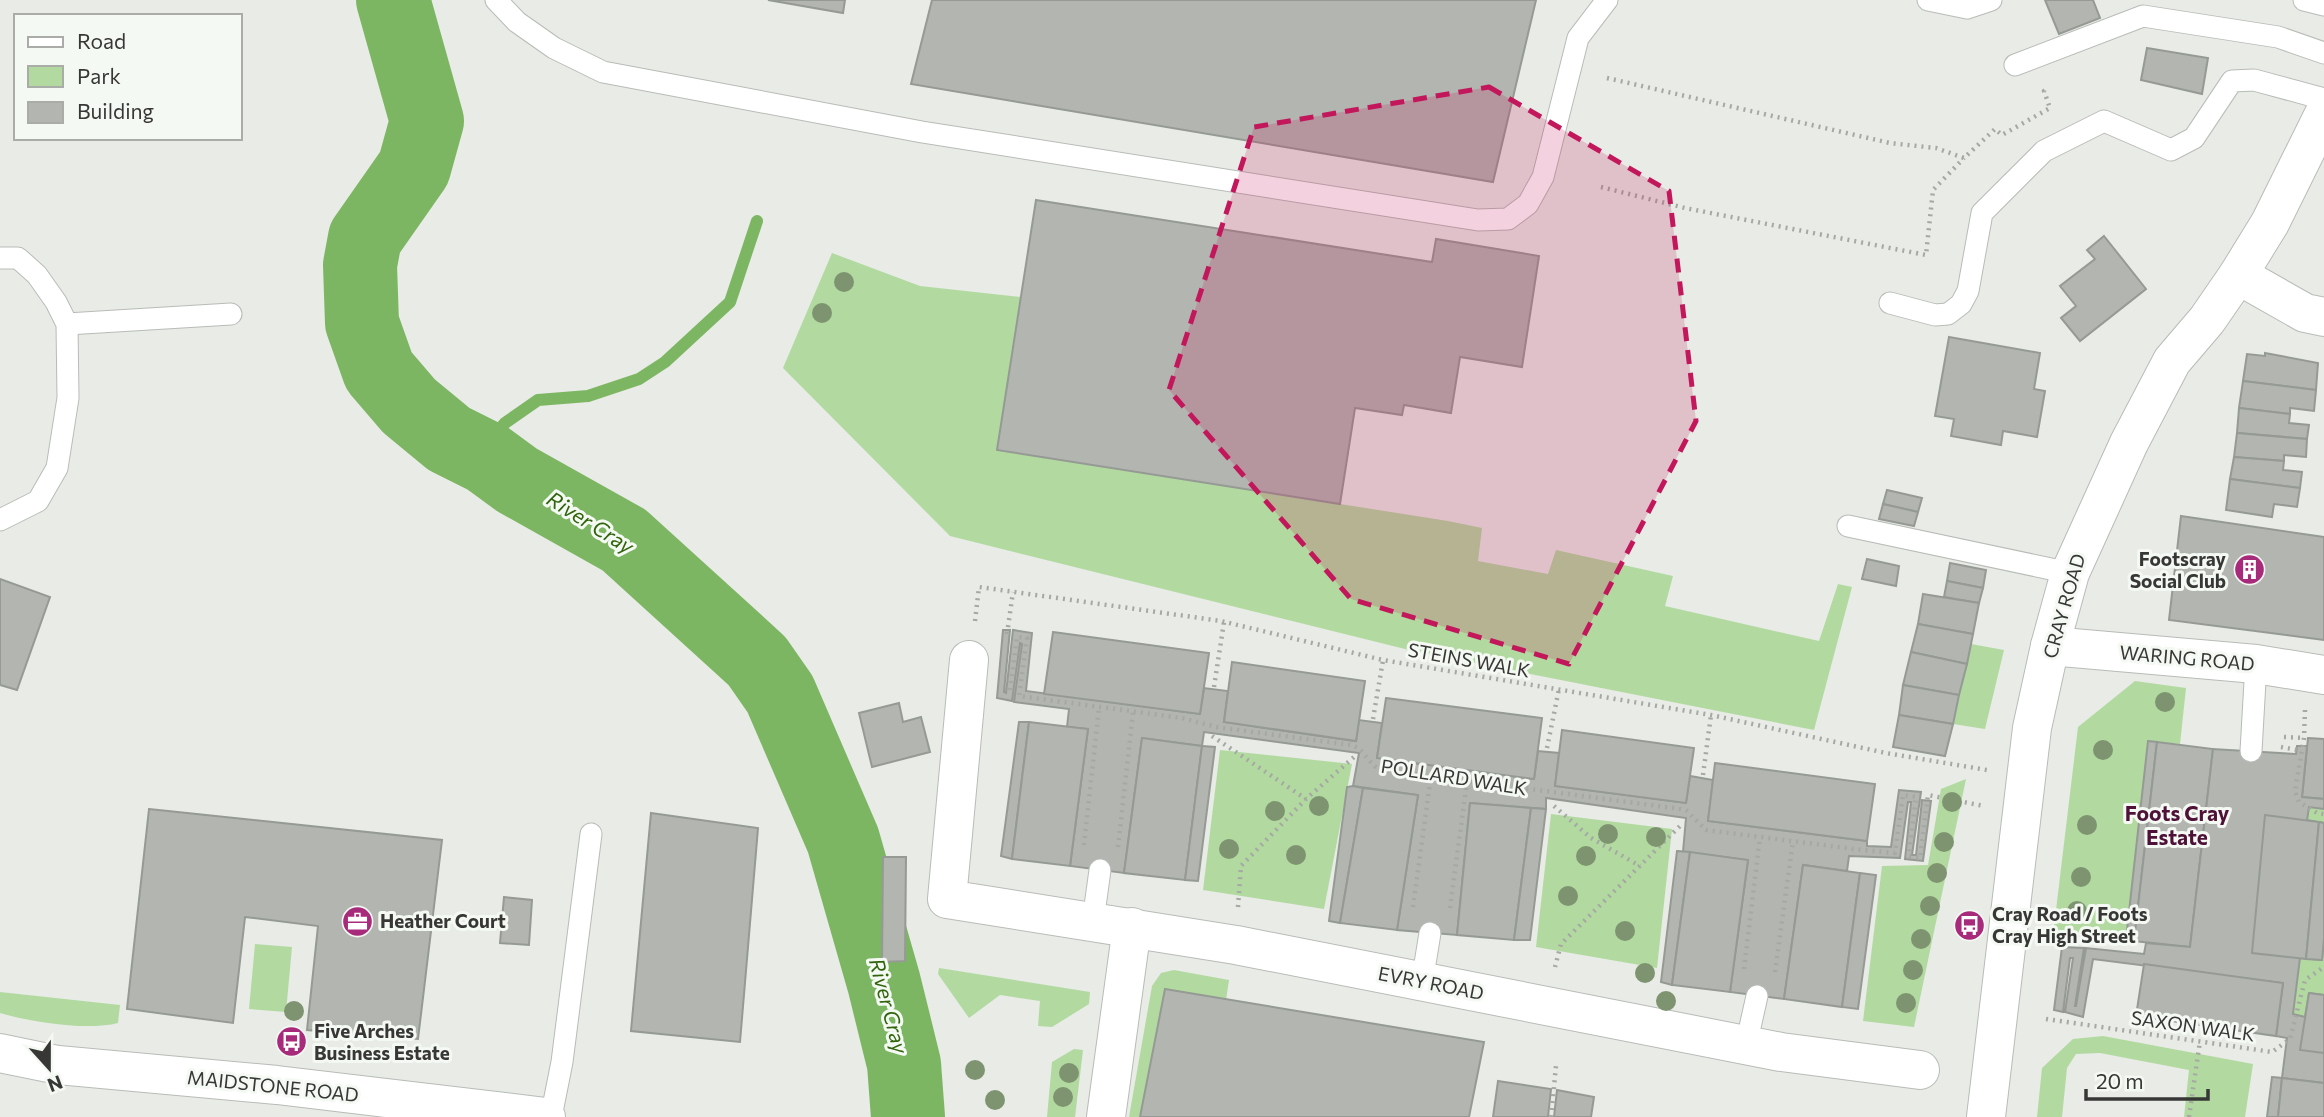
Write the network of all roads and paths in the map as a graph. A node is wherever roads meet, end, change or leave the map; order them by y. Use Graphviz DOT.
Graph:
graph roads {
  1 [pos="496,0"];
  2 [pos="1607,0"];
  3 [pos="1928,0"];
  4 [pos="1992,0"];
  5 [pos="2304,0"];
  6 [pos="2324,5"];
  7 [pos="2054,51"];
  8 [pos="2324,53"];
  9 [pos="2015,65"];
  10 [pos="1607,78"];
  11 [pos="2324,99"];
  12 [pos="2324,114"];
  13 [pos="1964,158"];
  14 [pos="1601,187"];
  15 [pos="0,258"];
  16 [pos="2238,275"];
  17 [pos="1890,303"];
  18 [pos="232,314"];
  19 [pos="2324,317"];
  20 [pos="67,324"];
  21 [pos="0,520"];
  22 [pos="1848,526"];
  23 [pos="2070,573"];
  24 [pos="1013,592"];
  25 [pos="1224,622"];
  26 [pos="1007,634"];
  27 [pos="2050,646"];
  28 [pos="970,660"];
  29 [pos="1383,660"];
  30 [pos="2256,664"];
  31 [pos="2324,675"];
  32 [pos="1214,687"];
  33 [pos="1559,689"];
  34 [pos="1047,700"];
  35 [pos="1099,708"];
  36 [pos="1133,712"];
  37 [pos="1711,715"];
  38 [pos="1373,719"];
  39 [pos="1212,736"];
  40 [pos="1547,748"];
  41 [pos="2297,750"];
  42 [pos="2251,751"];
  43 [pos="1354,757"];
  44 [pos="1703,775"];
  45 [pos="1432,776"];
  46 [pos="1466,781"];
  47 [pos="2024,795"];
  48 [pos="1306,799"];
  49 [pos="1554,806"];
  50 [pos="2324,814"];
  51 [pos="1683,823"];
  52 [pos="591,834"];
  53 [pos="1760,837"];
  54 [pos="1793,841"];
  55 [pos="1118,848"];
  56 [pos="1082,857"];
  57 [pos="1640,866"];
  58 [pos="1100,870"];
  59 [pos="1449,911"];
  60 [pos="1412,919"];
  61 [pos="1093,921"];
  62 [pos="1132,927"];
  63 [pos="1430,933"];
  64 [pos="1236,945"];
  65 [pos="2324,967"];
  66 [pos="1743,971"];
  67 [pos="1775,976"];
  68 [pos="1422,982"];
  69 [pos="1757,996"];
  70 [pos="1546,1006"];
  71 [pos="2046,1019"];
  72 [pos="2200,1041"];
  73 [pos="1746,1045"];
  74 [pos="3,1058"];
  75 [pos="1556,1066"];
  76 [pos="1920,1070"];
  77 [pos="549,1117"];
  78 [pos="1106,1117"];
  79 [pos="1551,1117"];
  80 [pos="1986,1117"];
  81 [pos="2189,1117"];
  1 -- 2 [label="lane"];
  3 -- 4 [label="lane"];
  5 -- 6 [label="lane"];
  7 -- 8 [label="lane"];
  7 -- 9 [label="lane"];
  7 -- 13 [label="path"];
  10 -- 13 [label="path"];
  11 -- 17 [label="lane"];
  12 -- 16 [label="street, CRAY ROAD"];
  13 -- 14 [label="path"];
  15 -- 20 [label="lane"];
  16 -- 19 [label="street"];
  16 -- 23 [label="street, CRAY ROAD"];
  18 -- 20 [label="lane"];
  20 -- 21 [label="lane"];
  22 -- 23 [label="lane"];
  23 -- 27 [label="street, CRAY ROAD"];
  24 -- 25 [label="path, STEINS WALK"];
  24 -- 26 [label="path"];
  24 -- 28 [label="path, STEINS WALK"];
  25 -- 29 [label="path, STEINS WALK"];
  25 -- 32 [label="path"];
  27 -- 30 [label="street, WARING ROAD"];
  27 -- 47 [label="street, CRAY ROAD"];
  28 -- 61 [label="street"];
  29 -- 33 [label="path, STEINS WALK"];
  29 -- 38 [label="path"];
  30 -- 31 [label="street, WARING ROAD"];
  30 -- 42 [label="lane"];
  33 -- 37 [label="path, STEINS WALK"];
  33 -- 40 [label="path"];
  34 -- 35 [label="path, POLLARD WALK"];
  35 -- 36 [label="path, POLLARD WALK"];
  35 -- 56 [label="path"];
  36 -- 45 [label="path, POLLARD WALK"];
  36 -- 55 [label="path"];
  37 -- 44 [label="path"];
  37 -- 47 [label="path, STEINS WALK"];
  39 -- 48 [label="path"];
  41 -- 50 [label="path"];
  43 -- 48 [label="path"];
  45 -- 46 [label="path, POLLARD WALK"];
  45 -- 60 [label="path"];
  46 -- 53 [label="path, POLLARD WALK"];
  46 -- 59 [label="path"];
  47 -- 54 [label="path, POLLARD WALK"];
  47 -- 80 [label="street, CRAY ROAD"];
  48 -- 64 [label="path"];
  49 -- 57 [label="path"];
  51 -- 57 [label="path"];
  52 -- 77 [label="lane"];
  53 -- 54 [label="path, POLLARD WALK"];
  53 -- 66 [label="path"];
  54 -- 67 [label="path"];
  57 -- 70 [label="path"];
  58 -- 61 [label="lane"];
  61 -- 62 [label="street"];
  62 -- 64 [label="street, EVRY ROAD"];
  62 -- 78 [label="street"];
  63 -- 68 [label="lane"];
  64 -- 68 [label="street, EVRY ROAD"];
  65 -- 72 [label="path, SAXON WALK"];
  68 -- 70 [label="street, EVRY ROAD"];
  69 -- 73 [label="lane"];
  70 -- 73 [label="street, EVRY ROAD"];
  71 -- 72 [label="path, SAXON WALK"];
  72 -- 81 [label="path"];
  73 -- 76 [label="street, EVRY ROAD"];
  74 -- 77 [label="street, MAIDSTONE ROAD"];
  75 -- 79 [label="path"];
}
